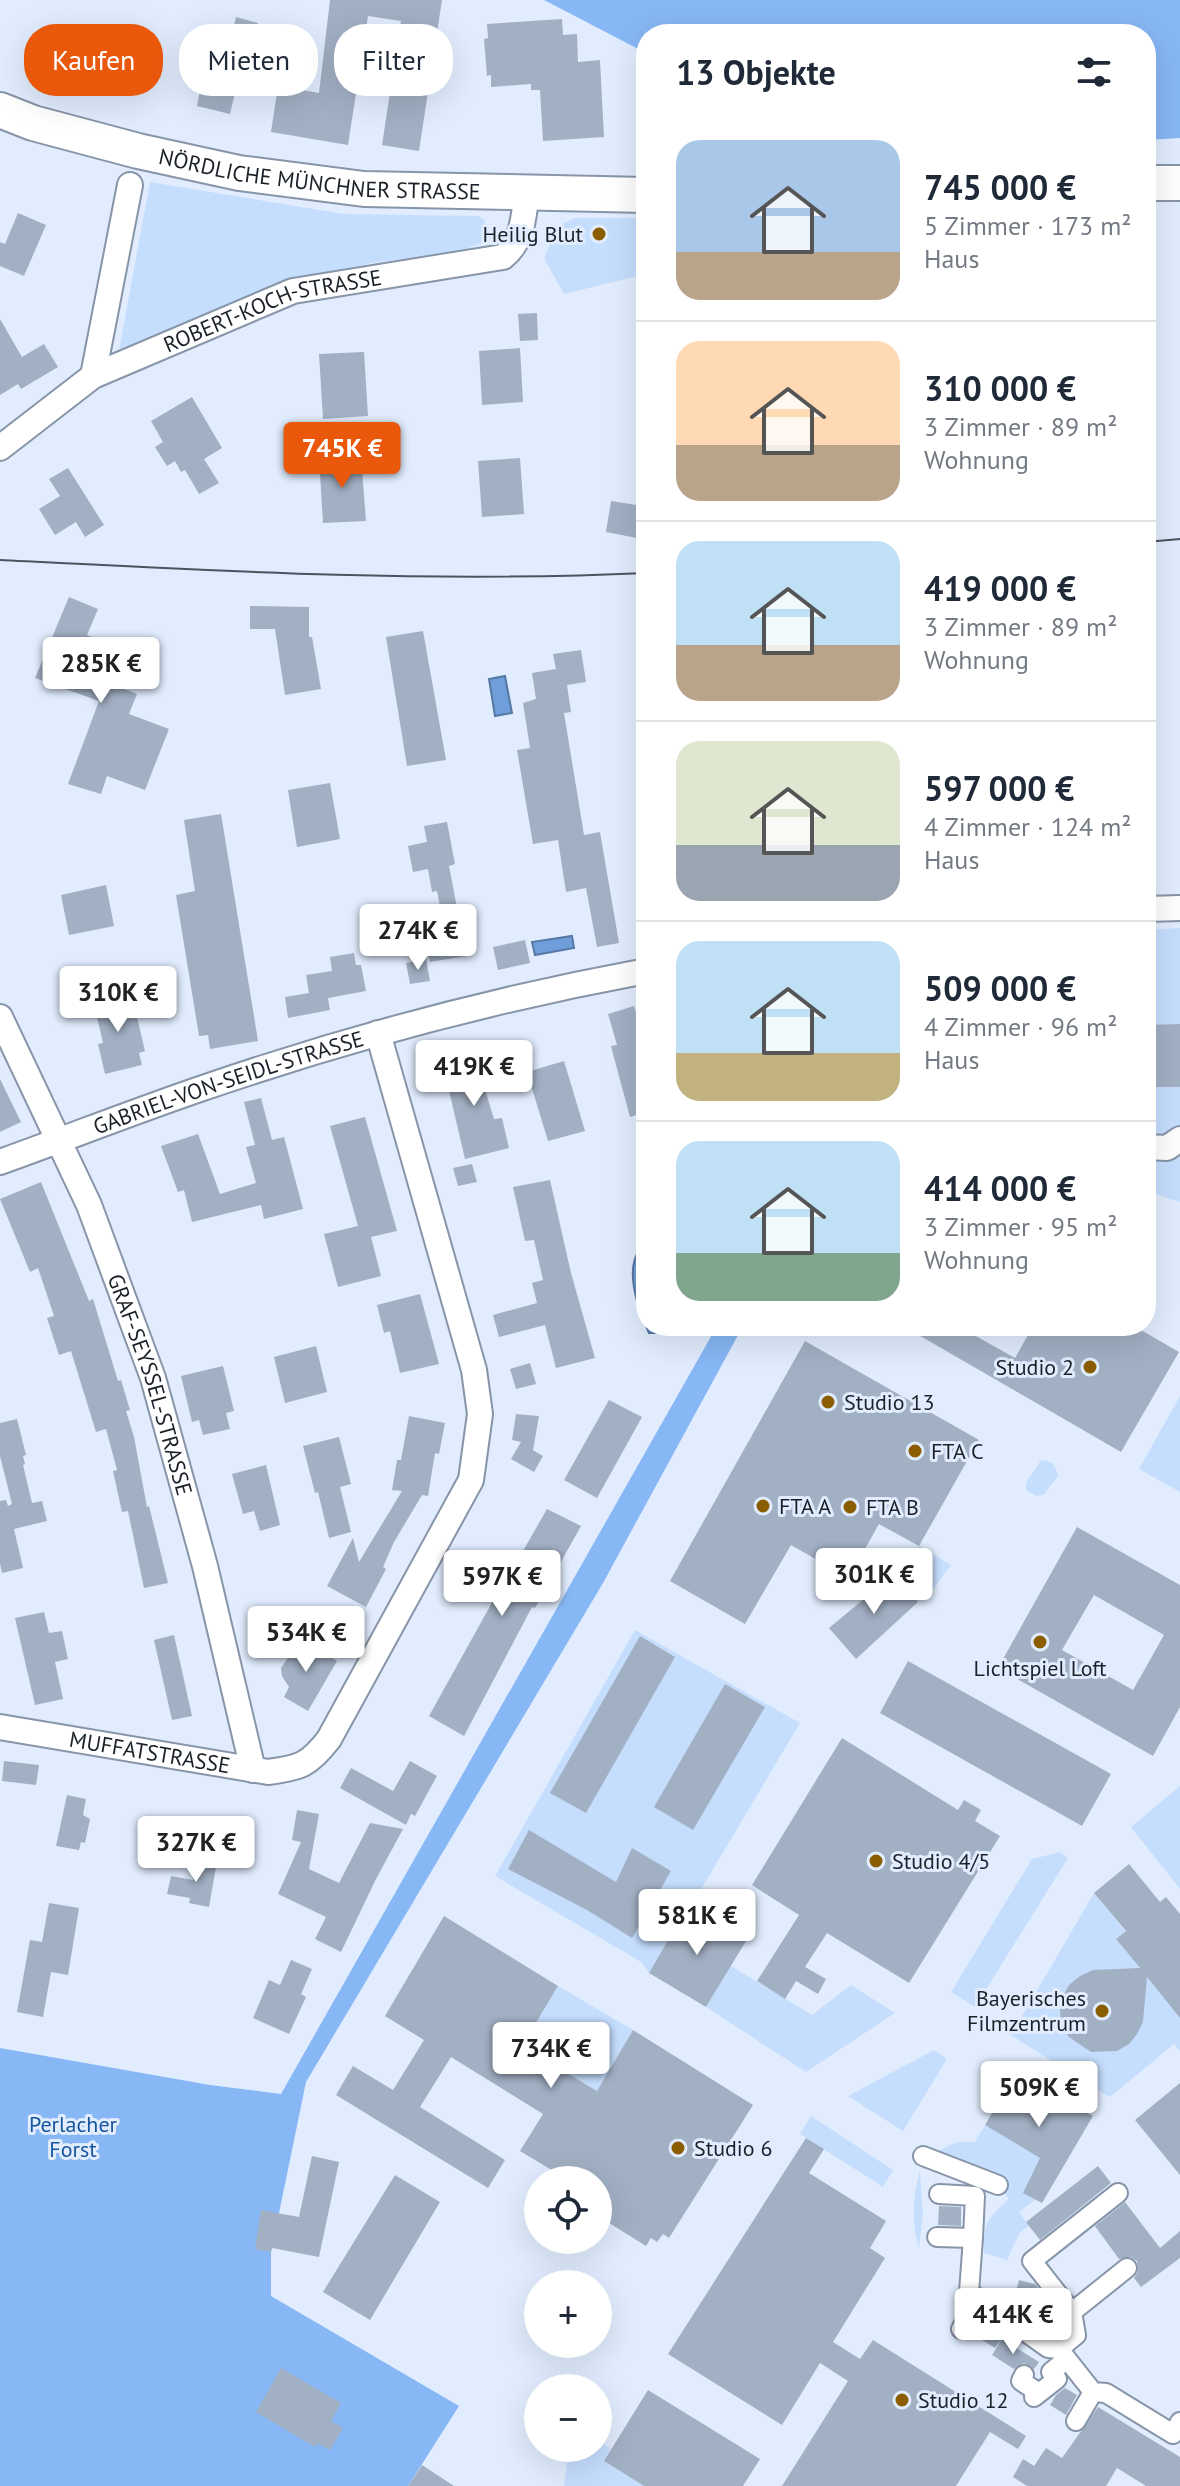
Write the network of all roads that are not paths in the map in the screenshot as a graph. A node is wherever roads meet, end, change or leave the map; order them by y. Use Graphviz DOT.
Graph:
graph roads {
  1 [pos="0,110"];
  2 [pos="1156,183"];
  3 [pos="1180,183"];
  4 [pos="130,185"];
  5 [pos="527,192"];
  6 [pos="636,195"];
  7 [pos="93,376"];
  8 [pos="0,448"];
  9 [pos="1180,908"];
  10 [pos="1156,909"];
  11 [pos="636,973"];
  12 [pos="0,1017"];
  13 [pos="378,1033"];
  14 [pos="1180,1139"];
  15 [pos="60,1141"];
  16 [pos="1156,1147"];
  17 [pos="0,1162"];
  18 [pos="0,1727"];
  19 [pos="253,1770"];
  20 [pos="923,2156"];
  21 [pos="998,2185"];
  22 [pos="1118,2193"];
  23 [pos="939,2194"];
  24 [pos="937,2237"];
  25 [pos="973,2238"];
  26 [pos="1127,2268"];
  27 [pos="979,2300"];
  28 [pos="1072,2312"];
  29 [pos="961,2329"];
  30 [pos="1063,2354"];
  31 [pos="1024,2375"];
  32 [pos="1093,2392"];
  33 [pos="1076,2421"];
  34 [pos="1180,2422"];
  1 -- 5 [label="main road, NÖRDLICHE MÜNCHNER STRASSE"];
  2 -- 3 [label="main road"];
  4 -- 7 [label="street"];
  5 -- 6 [label="main road, NÖRDLICHE MÜNCHNER STRASSE"];
  5 -- 7 [label="street, ROBERT-KOCH-STRASSE"];
  7 -- 8 [label="street, ROBERT-KOCH-STRASSE"];
  9 -- 10 [label="street"];
  11 -- 13 [label="street, GABRIEL-VON-SEIDL-STRASSE"];
  12 -- 15 [label="street, GRAF-SEYSSEL-STRASSE"];
  13 -- 15 [label="street, GABRIEL-VON-SEIDL-STRASSE"];
  13 -- 19 [label="street, MUFFATSTRASSE"];
  14 -- 16 [label="street"];
  15 -- 17 [label="street, GABRIEL-VON-SEIDL-STRASSE"];
  15 -- 19 [label="street, GRAF-SEYSSEL-STRASSE"];
  18 -- 19 [label="street, MUFFATSTRASSE"];
  20 -- 21 [label="street"];
  22 -- 28 [label="street"];
  23 -- 25 [label="street"];
  24 -- 25 [label="street"];
  25 -- 27 [label="street"];
  26 -- 28 [label="street"];
  27 -- 29 [label="street"];
  27 -- 30 [label="street"];
  28 -- 30 [label="street"];
  30 -- 31 [label="street"];
  30 -- 32 [label="street"];
  32 -- 33 [label="street"];
  32 -- 34 [label="street"];
}
